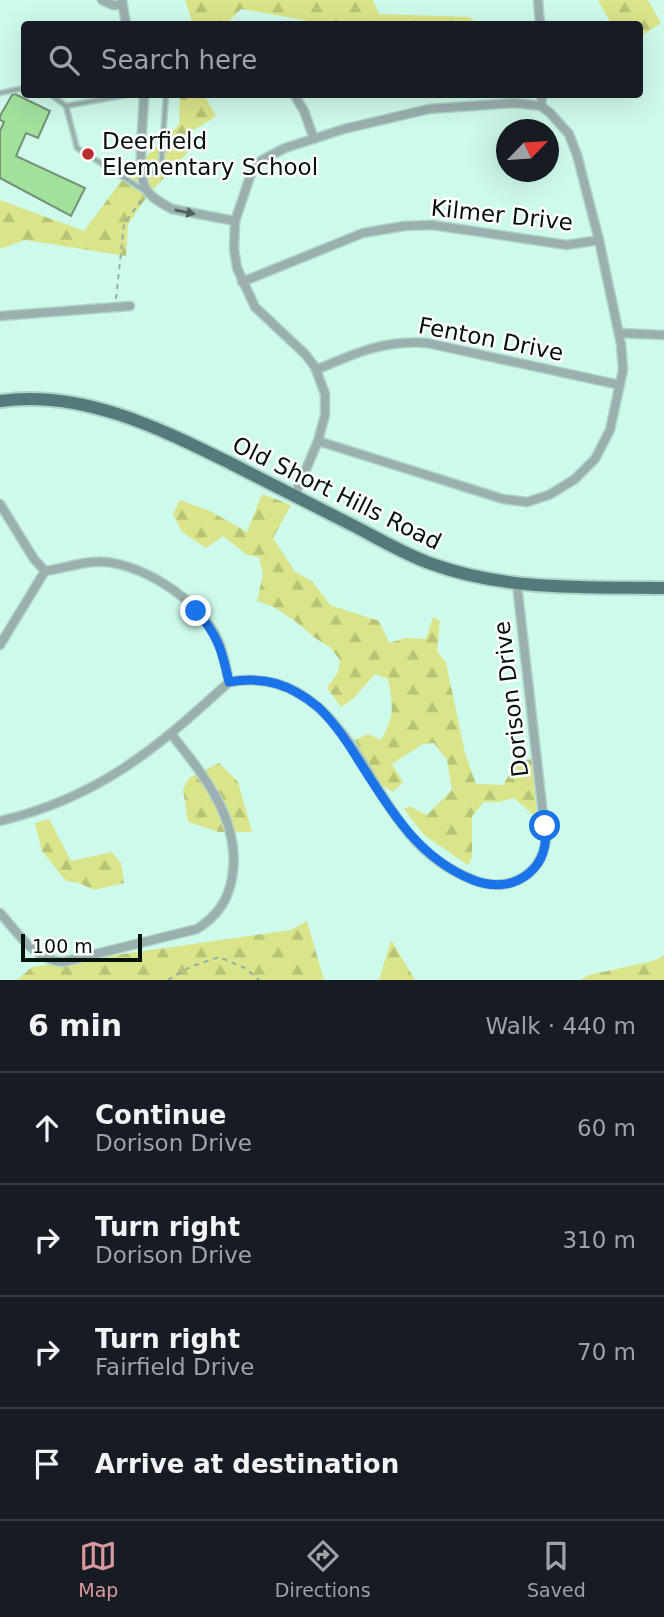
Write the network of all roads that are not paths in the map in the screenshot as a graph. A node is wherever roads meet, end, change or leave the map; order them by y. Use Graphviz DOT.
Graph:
graph roads {
  1 [pos="102,0"];
  2 [pos="538,0"];
  3 [pos="122,2"];
  4 [pos="126,21"];
  5 [pos="540,21"];
  6 [pos="21,89"];
  7 [pos="0,93"];
  8 [pos="55,98"];
  9 [pos="110,98"];
  10 [pos="144,98"];
  11 [pos="166,98"];
  12 [pos="297,98"];
  13 [pos="542,98"];
  14 [pos="66,106"];
  15 [pos="541,106"];
  16 [pos="314,139"];
  17 [pos="143,176"];
  18 [pos="148,193"];
  19 [pos="235,221"];
  20 [pos="599,240"];
  21 [pos="242,282"];
  22 [pos="130,306"];
  23 [pos="0,316"];
  24 [pos="619,333"];
  25 [pos="664,335"];
  26 [pos="316,370"];
  27 [pos="620,385"];
  28 [pos="0,401"];
  29 [pos="318,441"];
  30 [pos="295,495"];
  31 [pos="0,504"];
  32 [pos="45,571"];
  33 [pos="517,584"];
  34 [pos="664,588"];
  35 [pos="0,645"];
  36 [pos="229,682"];
  37 [pos="171,734"];
  38 [pos="0,821"];
  39 [pos="0,913"];
  1 -- 3 [label="street"];
  2 -- 5 [label="street"];
  3 -- 4 [label="street"];
  6 -- 7 [label="lane"];
  8 -- 14 [label="lane"];
  9 -- 14 [label="lane"];
  10 -- 17 [label="street"];
  11 -- 17 [label="lane"];
  12 -- 16 [label="street"];
  13 -- 15 [label="street"];
  14 -- 18 [label="lane"];
  15 -- 16 [label="street"];
  15 -- 20 [label="street"];
  16 -- 19 [label="street"];
  17 -- 18 [label="street"];
  18 -- 19 [label="street, one-way"];
  19 -- 21 [label="street"];
  20 -- 21 [label="street, Kilmer Drive"];
  20 -- 24 [label="street"];
  21 -- 26 [label="street"];
  22 -- 23 [label="street"];
  24 -- 25 [label="street"];
  24 -- 27 [label="street"];
  26 -- 27 [label="street, Fenton Drive"];
  26 -- 29 [label="street"];
  27 -- 29 [label="street"];
  28 -- 30 [label="main road, Old Short Hills Road"];
  29 -- 30 [label="street"];
  30 -- 33 [label="main road, Old Short Hills Road"];
  31 -- 32 [label="street"];
  32 -- 35 [label="street"];
  32 -- 36 [label="street"];
  33 -- 34 [label="main road, Old Short Hills Road"];
  33 -- 36 [label="street, Dorison Drive"];
  36 -- 37 [label="street"];
  37 -- 38 [label="street"];
  37 -- 39 [label="street"];
}
